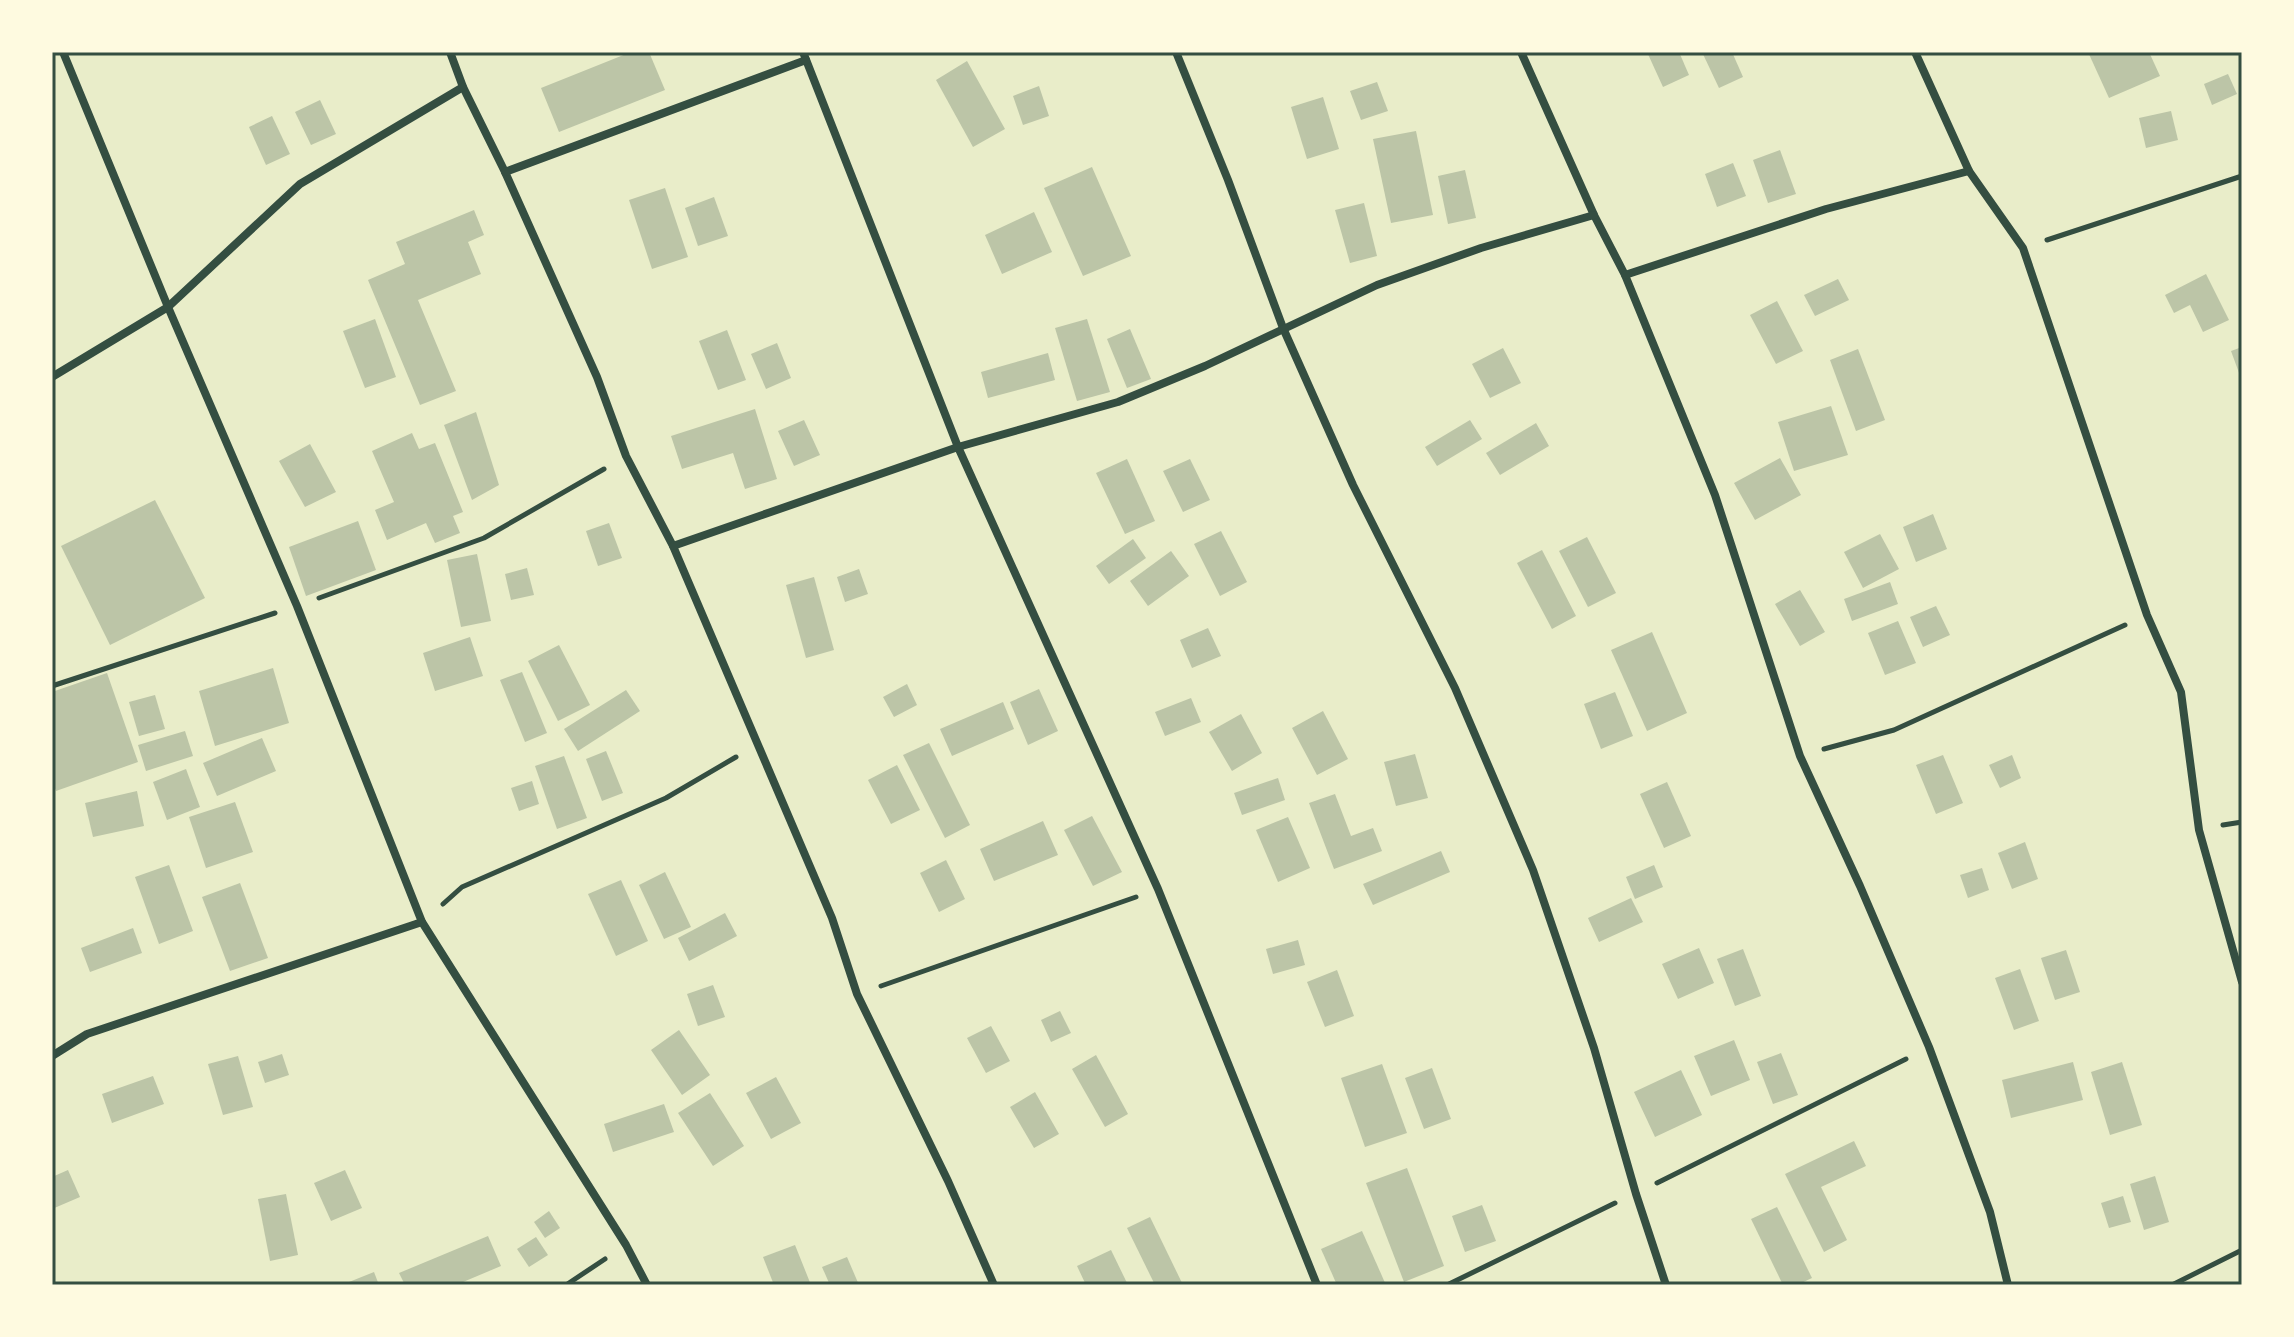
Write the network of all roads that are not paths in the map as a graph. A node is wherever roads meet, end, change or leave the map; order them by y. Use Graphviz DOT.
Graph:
graph roads {
  1 [pos="63,52"];
  2 [pos="450,52"];
  3 [pos="1176,52"];
  4 [pos="1521,52"];
  5 [pos="1915,52"];
  6 [pos="805,56"];
  7 [pos="463,87"];
  8 [pos="1969,171"];
  9 [pos="505,172"];
  10 [pos="1594,215"];
  11 [pos="1625,275"];
  12 [pos="168,307"];
  13 [pos="1283,328"];
  14 [pos="52,377"];
  15 [pos="958,447"];
  16 [pos="673,546"];
  17 [pos="422,922"];
  18 [pos="2242,982"];
  19 [pos="52,1056"];
  20 [pos="647,1285"];
  21 [pos="994,1285"];
  22 [pos="1317,1285"];
  23 [pos="1666,1285"];
  24 [pos="2008,1285"];
  1 -- 12 [label="street"];
  2 -- 7 [label="street"];
  3 -- 13 [label="street"];
  4 -- 10 [label="street"];
  5 -- 8 [label="street"];
  6 -- 9 [label="street"];
  6 -- 15 [label="street"];
  7 -- 9 [label="street"];
  7 -- 12 [label="street"];
  8 -- 11 [label="street"];
  8 -- 18 [label="street"];
  9 -- 16 [label="street"];
  10 -- 11 [label="street"];
  10 -- 13 [label="street"];
  11 -- 24 [label="street"];
  12 -- 14 [label="street"];
  12 -- 17 [label="street"];
  13 -- 15 [label="street"];
  13 -- 23 [label="street"];
  15 -- 16 [label="street"];
  15 -- 22 [label="street"];
  16 -- 21 [label="street"];
  17 -- 19 [label="street"];
  17 -- 20 [label="street"];
}
